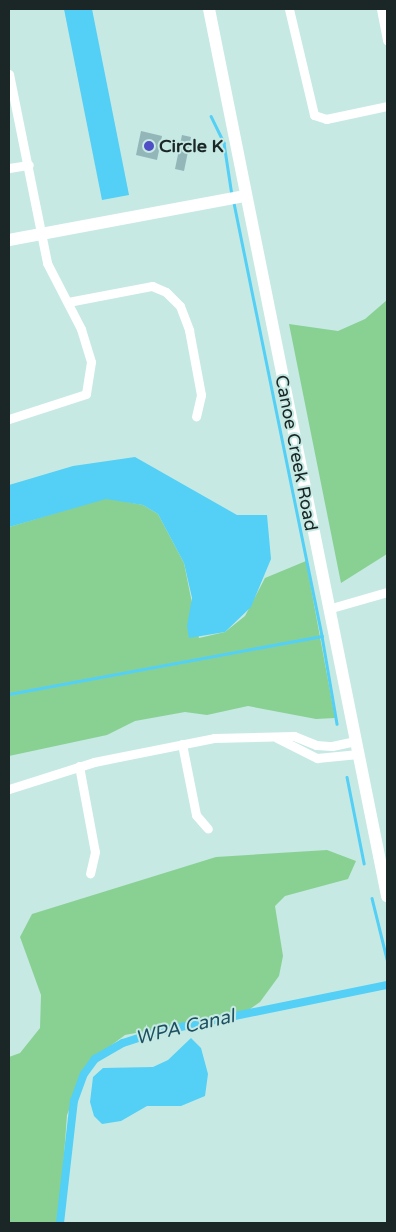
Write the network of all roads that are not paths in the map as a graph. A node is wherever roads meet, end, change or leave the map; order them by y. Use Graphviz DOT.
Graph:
graph roads {
  1 [pos="209,9"];
  2 [pos="289,9"];
  3 [pos="381,9"];
  4 [pos="387,40"];
  5 [pos="9,74"];
  6 [pos="387,106"];
  7 [pos="28,164"];
  8 [pos="9,168"];
  9 [pos="244,196"];
  10 [pos="41,234"];
  11 [pos="9,240"];
  12 [pos="68,302"];
  13 [pos="196,416"];
  14 [pos="9,419"];
  15 [pos="387,592"];
  16 [pos="328,609"];
  17 [pos="182,744"];
  18 [pos="356,748"];
  19 [pos="79,766"];
  20 [pos="9,788"];
  21 [pos="208,829"];
  22 [pos="90,873"];
  23 [pos="385,877"];
  24 [pos="387,896"];
  1 -- 9 [label="main road, Canoe Creek Road"];
  2 -- 6 [label="street"];
  3 -- 4 [label="street"];
  5 -- 7 [label="street"];
  7 -- 8 [label="street"];
  7 -- 10 [label="street"];
  9 -- 10 [label="main road"];
  9 -- 16 [label="main road, Canoe Creek Road"];
  10 -- 11 [label="main road"];
  10 -- 12 [label="street"];
  12 -- 13 [label="street"];
  12 -- 14 [label="street"];
  15 -- 16 [label="street"];
  16 -- 18 [label="main road, Canoe Creek Road"];
  17 -- 18 [label="street"];
  17 -- 19 [label="street"];
  17 -- 21 [label="street"];
  18 -- 23 [label="main road, Canoe Creek Road"];
  19 -- 20 [label="street"];
  19 -- 22 [label="street"];
  23 -- 24 [label="main road, Canoe Creek Road"];
}
